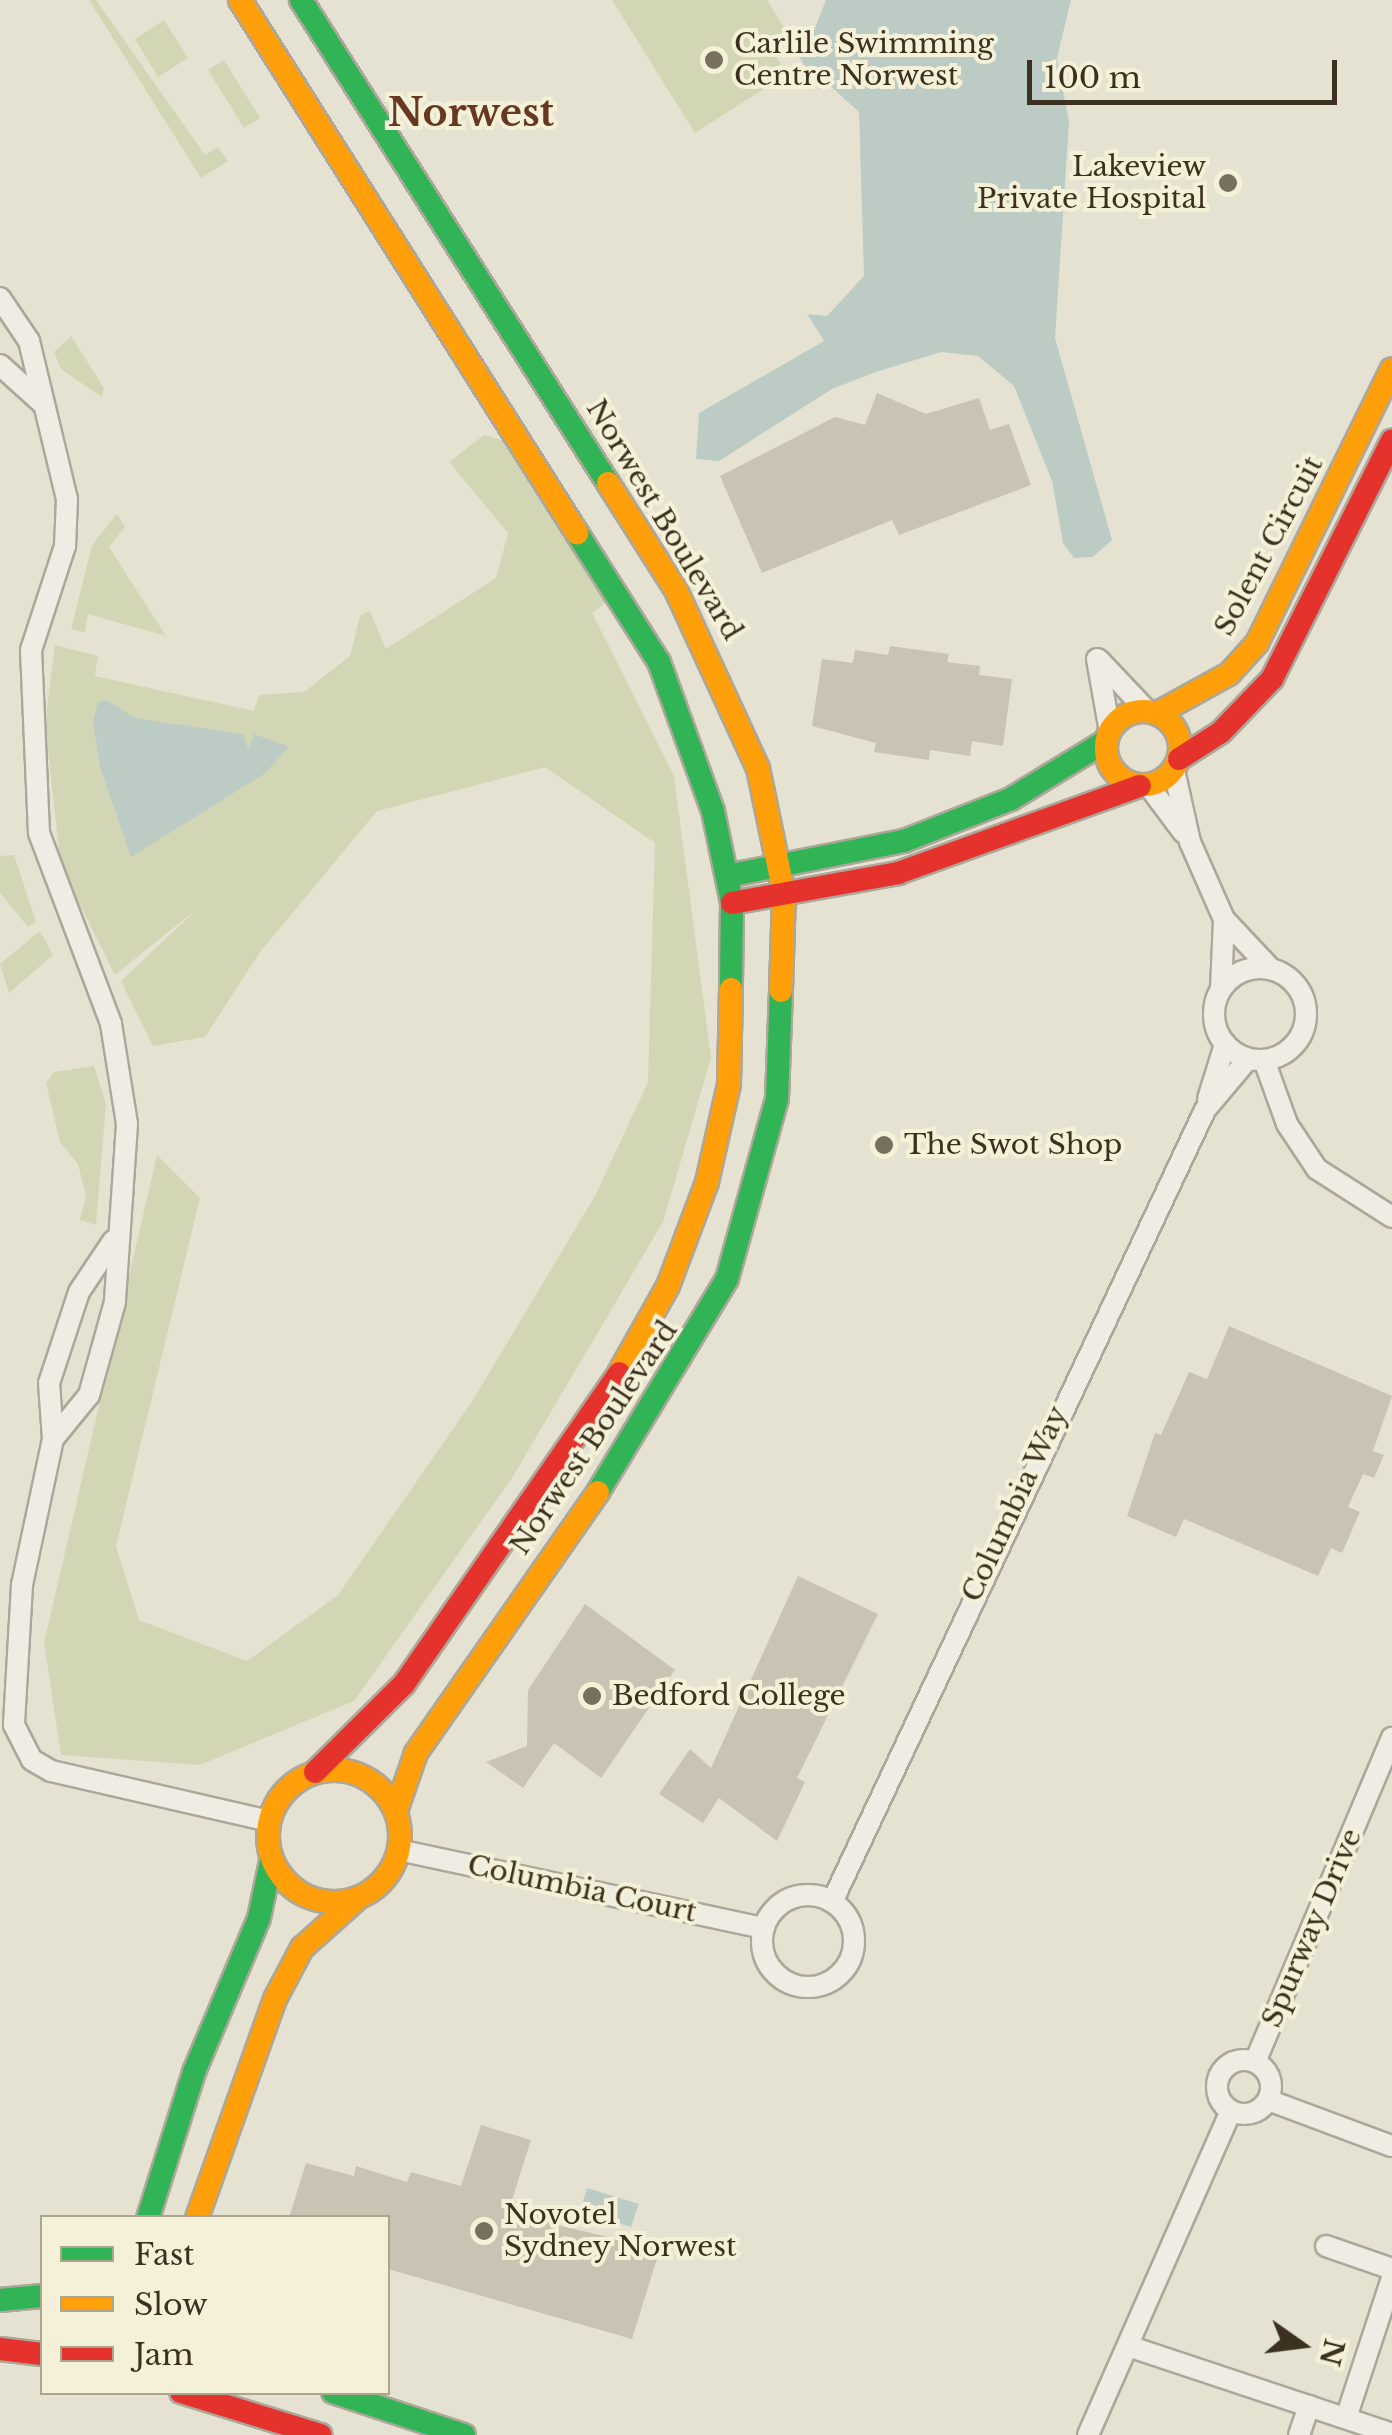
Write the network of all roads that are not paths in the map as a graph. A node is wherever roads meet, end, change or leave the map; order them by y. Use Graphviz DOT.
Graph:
graph roads {
  1 [pos="240,0"];
  2 [pos="302,0"];
  3 [pos="0,298"];
  4 [pos="0,365"];
  5 [pos="1392,369"];
  6 [pos="45,405"];
  7 [pos="1392,440"];
  8 [pos="1153,712"];
  9 [pos="1108,736"];
  10 [pos="1177,765"];
  11 [pos="1144,785"];
  12 [pos="1190,842"];
  13 [pos="780,867"];
  14 [pos="727,876"];
  15 [pos="784,894"];
  16 [pos="732,903"];
  17 [pos="1224,919"];
  18 [pos="1270,968"];
  19 [pos="1221,988"];
  20 [pos="1225,1044"];
  21 [pos="1256,1059"];
  22 [pos="1206,1110"];
  23 [pos="1392,1217"];
  24 [pos="114,1239"];
  25 [pos="53,1438"];
  26 [pos="1392,1738"];
  27 [pos="316,1772"];
  28 [pos="396,1810"];
  29 [pos="270,1821"];
  30 [pos="399,1850"];
  31 [pos="272,1861"];
  32 [pos="358,1898"];
  33 [pos="832,1902"];
  34 [pos="764,1928"];
  35 [pos="1255,2062"];
  36 [pos="1268,2100"];
  37 [pos="1231,2111"];
  38 [pos="1392,2146"];
  39 [pos="162,2163"];
  40 [pos="210,2178"];
  41 [pos="141,2215"];
  42 [pos="149,2215"];
  43 [pos="198,2215"];
  44 [pos="207,2215"];
  45 [pos="1326,2246"];
  46 [pos="1392,2269"];
  47 [pos="1392,2278"];
  48 [pos="40,2296"];
  49 [pos="0,2300"];
  50 [pos="0,2312"];
  51 [pos="40,2314"];
  52 [pos="1128,2346"];
  53 [pos="0,2349"];
  54 [pos="40,2354"];
  55 [pos="191,2395"];
  56 [pos="342,2395"];
  57 [pos="1309,2406"];
  58 [pos="1346,2418"];
  59 [pos="1392,2434"];
  60 [pos="320,2435"];
  61 [pos="464,2435"];
  62 [pos="1088,2435"];
  63 [pos="1299,2435"];
  1 -- 14 [label="main road, Norwest Boulevard"];
  2 -- 13 [label="main road, Norwest Boulevard"];
  3 -- 6 [label="street"];
  4 -- 6 [label="street"];
  5 -- 8 [label="main road, Solent Circuit"];
  6 -- 24 [label="street"];
  7 -- 10 [label="main road"];
  8 -- 9 [label="main road"];
  8 -- 9 [label="street"];
  8 -- 10 [label="main road"];
  9 -- 11 [label="main road"];
  9 -- 13 [label="main road"];
  10 -- 11 [label="main road"];
  10 -- 12 [label="street"];
  11 -- 12 [label="street"];
  11 -- 15 [label="main road"];
  12 -- 17 [label="street"];
  13 -- 14 [label="main road"];
  13 -- 15 [label="main road, Norwest Boulevard"];
  14 -- 16 [label="main road, Norwest Boulevard"];
  15 -- 16 [label="main road"];
  15 -- 28 [label="main road, Norwest Boulevard"];
  16 -- 27 [label="main road, Norwest Boulevard"];
  17 -- 18 [label="street"];
  17 -- 19 [label="street"];
  18 -- 19 [label="street"];
  18 -- 21 [label="street"];
  19 -- 20 [label="street"];
  20 -- 21 [label="street"];
  20 -- 22 [label="street, Columbia Way"];
  21 -- 22 [label="street, Columbia Way"];
  21 -- 23 [label="street"];
  22 -- 33 [label="street, Columbia Way"];
  24 -- 25 [label="street"];
  24 -- 25 [label="street"];
  25 -- 29 [label="street"];
  26 -- 35 [label="street, Spurway Drive"];
  27 -- 28 [label="main road"];
  27 -- 29 [label="main road"];
  28 -- 30 [label="main road"];
  29 -- 31 [label="main road"];
  30 -- 32 [label="main road"];
  30 -- 34 [label="street, Columbia Court"];
  31 -- 32 [label="main road"];
  31 -- 39 [label="main road"];
  32 -- 40 [label="main road"];
  33 -- 34 [label="street"];
  33 -- 34 [label="street"];
  35 -- 36 [label="street"];
  35 -- 37 [label="street"];
  36 -- 37 [label="street"];
  36 -- 38 [label="street"];
  37 -- 52 [label="street"];
  39 -- 41 [label="main road"];
  39 -- 42 [label="main road"];
  40 -- 43 [label="main road"];
  40 -- 44 [label="main road"];
  45 -- 46 [label="street"];
  47 -- 58 [label="street"];
  48 -- 49 [label="main road"];
  50 -- 51 [label="main road"];
  52 -- 57 [label="street"];
  52 -- 62 [label="street"];
  53 -- 54 [label="main road"];
  55 -- 60 [label="main road"];
  56 -- 61 [label="main road"];
  57 -- 58 [label="street"];
  57 -- 63 [label="street"];
  58 -- 59 [label="street"];
}
